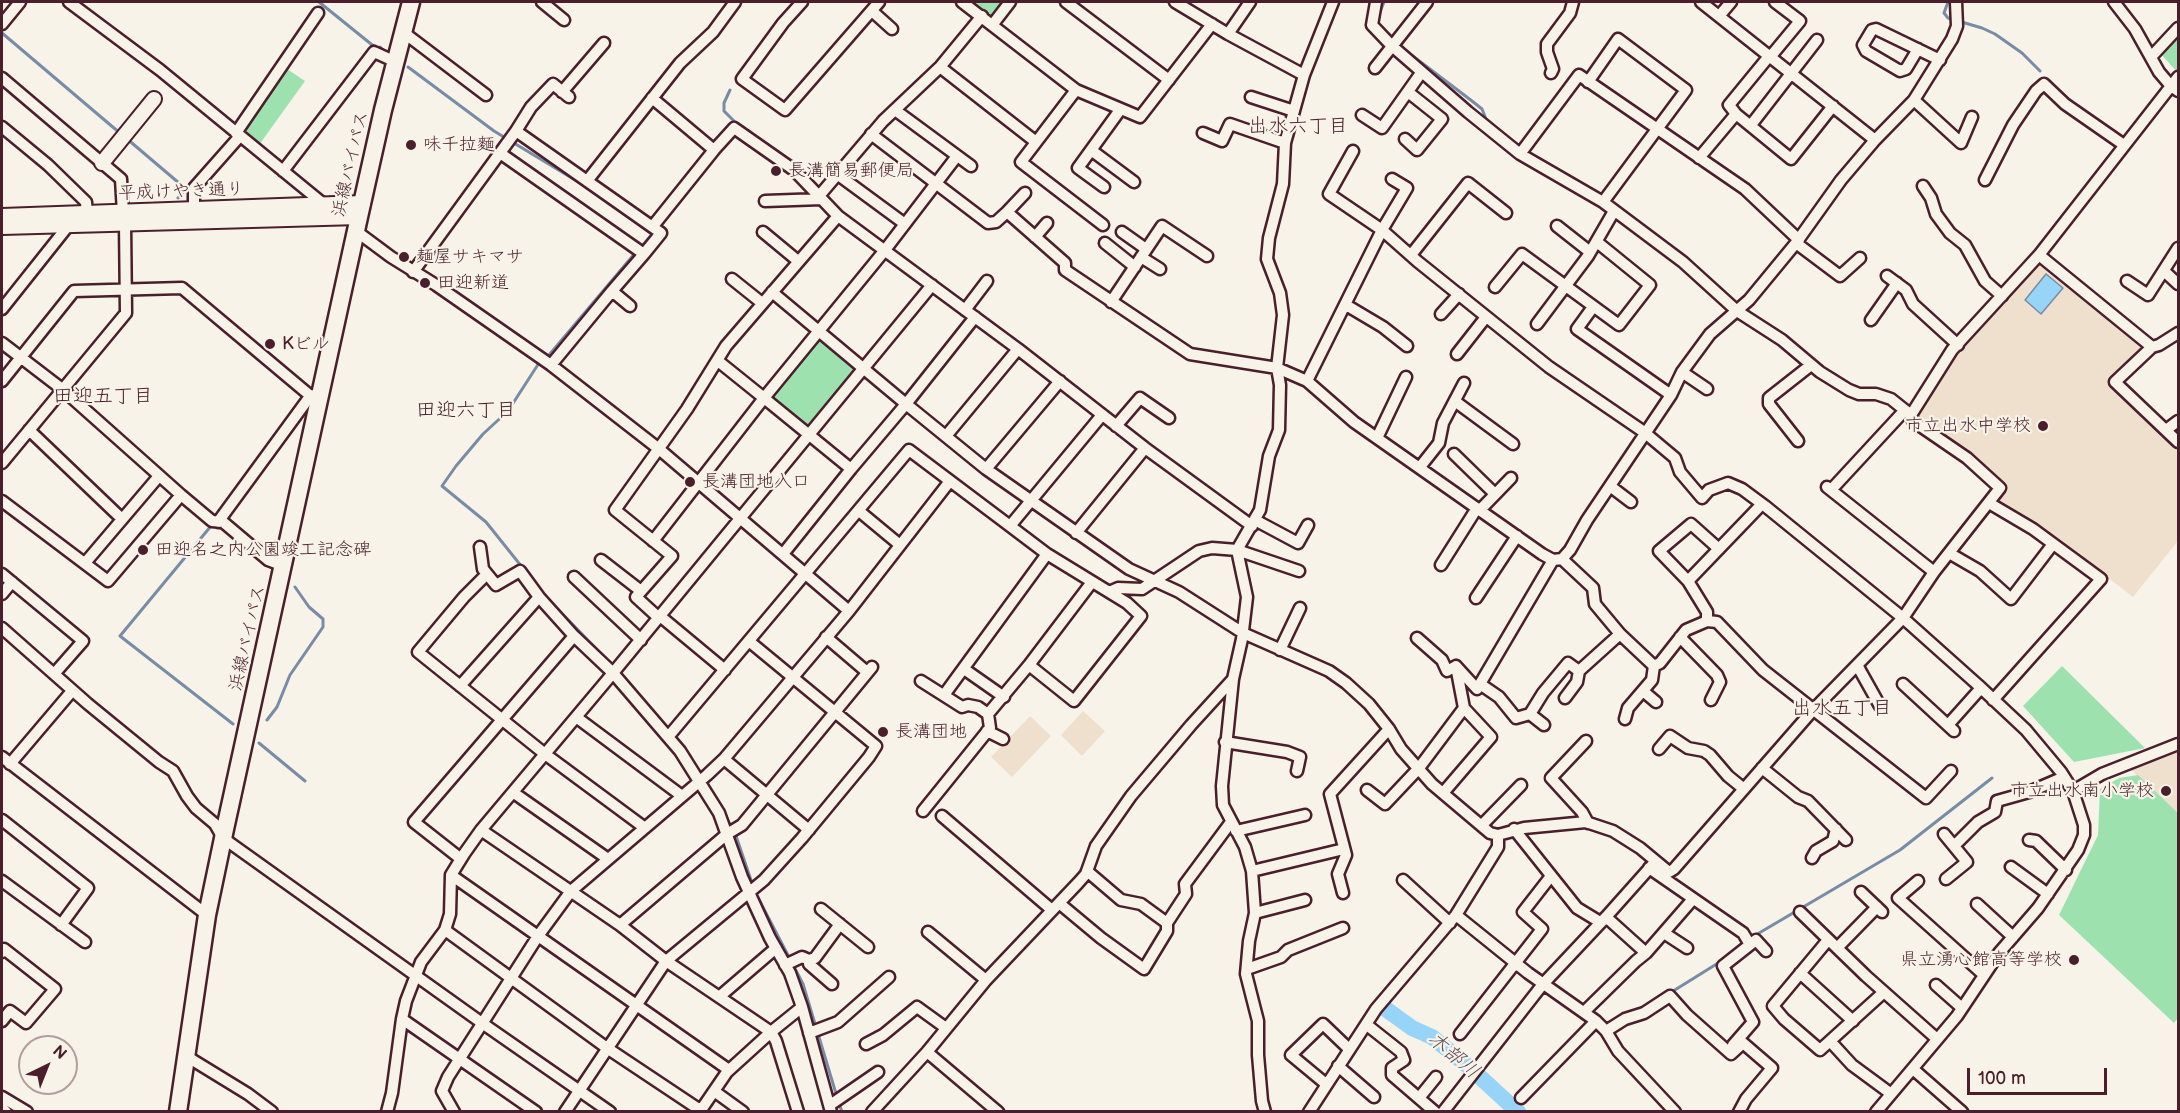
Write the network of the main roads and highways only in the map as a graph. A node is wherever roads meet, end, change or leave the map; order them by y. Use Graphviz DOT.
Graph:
graph roads {
  1 [pos="411,2"];
  2 [pos="178,1112"];
  1 -- 2 [label="highway, 浜線バイパス"];
}
